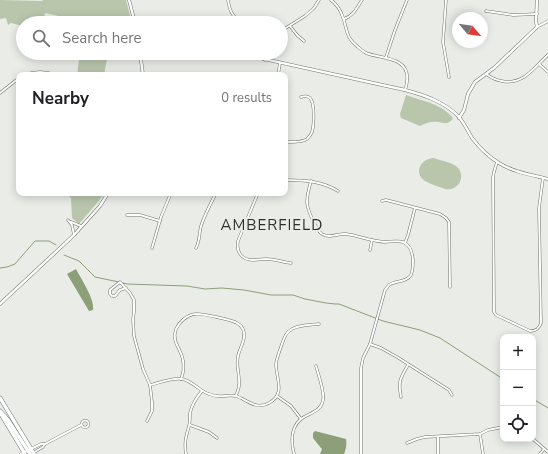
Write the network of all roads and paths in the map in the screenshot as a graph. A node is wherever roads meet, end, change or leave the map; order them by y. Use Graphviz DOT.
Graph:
graph roads {
  1 [pos="128,0"];
  2 [pos="228,0"];
  3 [pos="320,0"];
  4 [pos="331,0"];
  5 [pos="362,0"];
  6 [pos="407,0"];
  7 [pos="446,0"];
  8 [pos="537,0"];
  9 [pos="486,11"];
  10 [pos="537,14"];
  11 [pos="132,16"];
  12 [pos="233,16"];
  13 [pos="344,18"];
  14 [pos="548,21"];
  15 [pos="290,26"];
  16 [pos="537,27"];
  17 [pos="304,41"];
  18 [pos="548,55"];
  19 [pos="386,57"];
  20 [pos="141,60"];
  21 [pos="264,60"];
  22 [pos="280,63"];
  23 [pos="539,64"];
  24 [pos="143,72"];
  25 [pos="278,72"];
  26 [pos="548,72"];
  27 [pos="486,74"];
  28 [pos="448,77"];
  29 [pos="16,80"];
  30 [pos="405,90"];
  31 [pos="0,93"];
  32 [pos="301,96"];
  33 [pos="459,118"];
  34 [pos="288,142"];
  35 [pos="497,162"];
  36 [pos="543,178"];
  37 [pos="548,179"];
  38 [pos="288,180"];
  39 [pos="310,181"];
  40 [pos="338,191"];
  41 [pos="106,196"];
  42 [pos="170,196"];
  43 [pos="214,196"];
  44 [pos="256,196"];
  45 [pos="382,200"];
  46 [pos="415,208"];
  47 [pos="127,215"];
  48 [pos="160,221"];
  49 [pos="72,225"];
  50 [pos="82,227"];
  51 [pos="78,231"];
  52 [pos="74,236"];
  53 [pos="372,240"];
  54 [pos="405,244"];
  55 [pos="152,248"];
  56 [pos="196,248"];
  57 [pos="370,250"];
  58 [pos="291,263"];
  59 [pos="450,287"];
  60 [pos="126,288"];
  61 [pos="0,304"];
  62 [pos="319,324"];
  63 [pos="370,344"];
  64 [pos="408,364"];
  65 [pos="316,366"];
  66 [pos="181,379"];
  67 [pos="150,385"];
  68 [pos="202,391"];
  69 [pos="452,395"];
  70 [pos="236,396"];
  71 [pos="277,396"];
  72 [pos="401,397"];
  73 [pos="0,398"];
  74 [pos="0,412"];
  75 [pos="301,419"];
  76 [pos="147,421"];
  77 [pos="81,425"];
  78 [pos="190,425"];
  79 [pos="500,428"];
  80 [pos="480,434"];
  81 [pos="438,437"];
  82 [pos="217,438"];
  83 [pos="536,442"];
  84 [pos="407,443"];
  85 [pos="45,444"];
  86 [pos="544,449"];
  87 [pos="548,452"];
  88 [pos="29,453"];
  89 [pos="186,454"];
  90 [pos="294,454"];
  91 [pos="361,454"];
  92 [pos="438,454"];
  93 [pos="484,454"];
  94 [pos="540,454"];
  1 -- 11 [label="street"];
  2 -- 12 [label="street"];
  3 -- 15 [label="street"];
  4 -- 13 [label="street"];
  5 -- 13 [label="street"];
  6 -- 19 [label="street"];
  7 -- 28 [label="street"];
  8 -- 10 [label="street"];
  9 -- 10 [label="street"];
  10 -- 16 [label="street"];
  13 -- 19 [label="street"];
  14 -- 16 [label="street"];
  15 -- 17 [label="street"];
  16 -- 27 [label="street"];
  18 -- 23 [label="street"];
  19 -- 30 [label="street"];
  20 -- 24 [label="street"];
  21 -- 22 [label="street"];
  22 -- 25 [label="street"];
  22 -- 30 [label="street"];
  23 -- 26 [label="street"];
  23 -- 27 [label="street"];
  27 -- 33 [label="street"];
  29 -- 31 [label="street"];
  30 -- 33 [label="street"];
  32 -- 34 [label="street"];
  33 -- 35 [label="street"];
  35 -- 36 [label="street"];
  35 -- 36 [label="street"];
  36 -- 37 [label="street"];
  38 -- 39 [label="street"];
  39 -- 40 [label="street"];
  39 -- 53 [label="street"];
  41 -- 50 [label="street"];
  42 -- 48 [label="street"];
  43 -- 56 [label="street"];
  44 -- 58 [label="street"];
  45 -- 46 [label="street"];
  46 -- 54 [label="street"];
  46 -- 59 [label="street"];
  47 -- 48 [label="street"];
  48 -- 55 [label="street"];
  49 -- 50 [label="street"];
  49 -- 51 [label="street"];
  49 -- 52 [label="street"];
  50 -- 51 [label="street"];
  51 -- 52 [label="street"];
  52 -- 61 [label="street"];
  53 -- 54 [label="street"];
  53 -- 57 [label="street"];
  54 -- 63 [label="street"];
  60 -- 60 [label="street"];
  60 -- 67 [label="street"];
  62 -- 71 [label="street"];
  63 -- 64 [label="street"];
  63 -- 91 [label="street"];
  64 -- 69 [label="street"];
  64 -- 72 [label="street"];
  65 -- 75 [label="street"];
  66 -- 67 [label="street"];
  66 -- 68 [label="street"];
  66 -- 70 [label="street"];
  67 -- 76 [label="street"];
  68 -- 70 [label="street"];
  68 -- 78 [label="street"];
  70 -- 71 [label="street"];
  71 -- 75 [label="street"];
  73 -- 88 [label="highway"];
  74 -- 88 [label="highway"];
  75 -- 90 [label="street"];
  77 -- 85 [label="street"];
  78 -- 82 [label="street"];
  78 -- 89 [label="street"];
  79 -- 80 [label="street"];
  80 -- 81 [label="street"];
  80 -- 93 [label="street"];
  81 -- 84 [label="street"];
  81 -- 92 [label="street"];
  83 -- 86 [label="street"];
  85 -- 88 [label="street"];
  85 -- 88 [label="street"];
  86 -- 87 [label="street"];
  86 -- 94 [label="street"];
}
